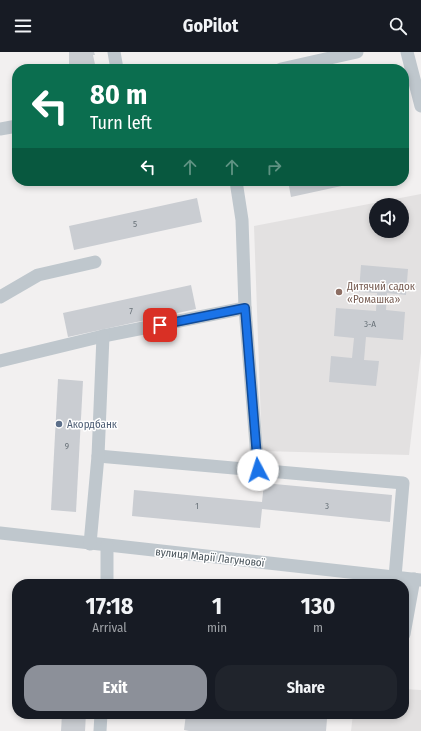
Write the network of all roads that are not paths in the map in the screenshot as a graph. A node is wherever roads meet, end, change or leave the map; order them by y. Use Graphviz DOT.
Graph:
graph roads {
  1 [pos="114,52"];
  2 [pos="357,52"];
  3 [pos="407,52"];
  4 [pos="116,64"];
  5 [pos="303,64"];
  6 [pos="421,106"];
  7 [pos="421,109"];
  8 [pos="12,127"];
  9 [pos="0,129"];
  10 [pos="237,186"];
  11 [pos="94,262"];
  12 [pos="0,297"];
  13 [pos="245,308"];
  14 [pos="103,336"];
  15 [pos="0,361"];
  16 [pos="98,456"];
  17 [pos="258,470"];
  18 [pos="0,534"];
  19 [pos="90,544"];
  20 [pos="107,546"];
  21 [pos="395,577"];
  22 [pos="107,579"];
  23 [pos="418,580"];
  24 [pos="409,615"];
  25 [pos="101,719"];
  26 [pos="100,731"];
  1 -- 4 [label="street"];
  2 -- 5 [label="street"];
  3 -- 6 [label="street"];
  6 -- 7 [label="street"];
  8 -- 9 [label="street"];
  10 -- 13 [label="street"];
  11 -- 12 [label="street"];
  13 -- 14 [label="street"];
  13 -- 17 [label="street"];
  14 -- 15 [label="street"];
  14 -- 16 [label="street"];
  16 -- 17 [label="street"];
  16 -- 19 [label="street"];
  17 -- 21 [label="street"];
  18 -- 19 [label="street, вулиця Марії Лагунової"];
  19 -- 20 [label="street, вулиця Марії Лагунової"];
  20 -- 21 [label="street, вулиця Марії Лагунової"];
  20 -- 22 [label="street"];
  21 -- 23 [label="street, вулиця Марії Лагунової"];
  23 -- 24 [label="street"];
  25 -- 26 [label="street"];
}
